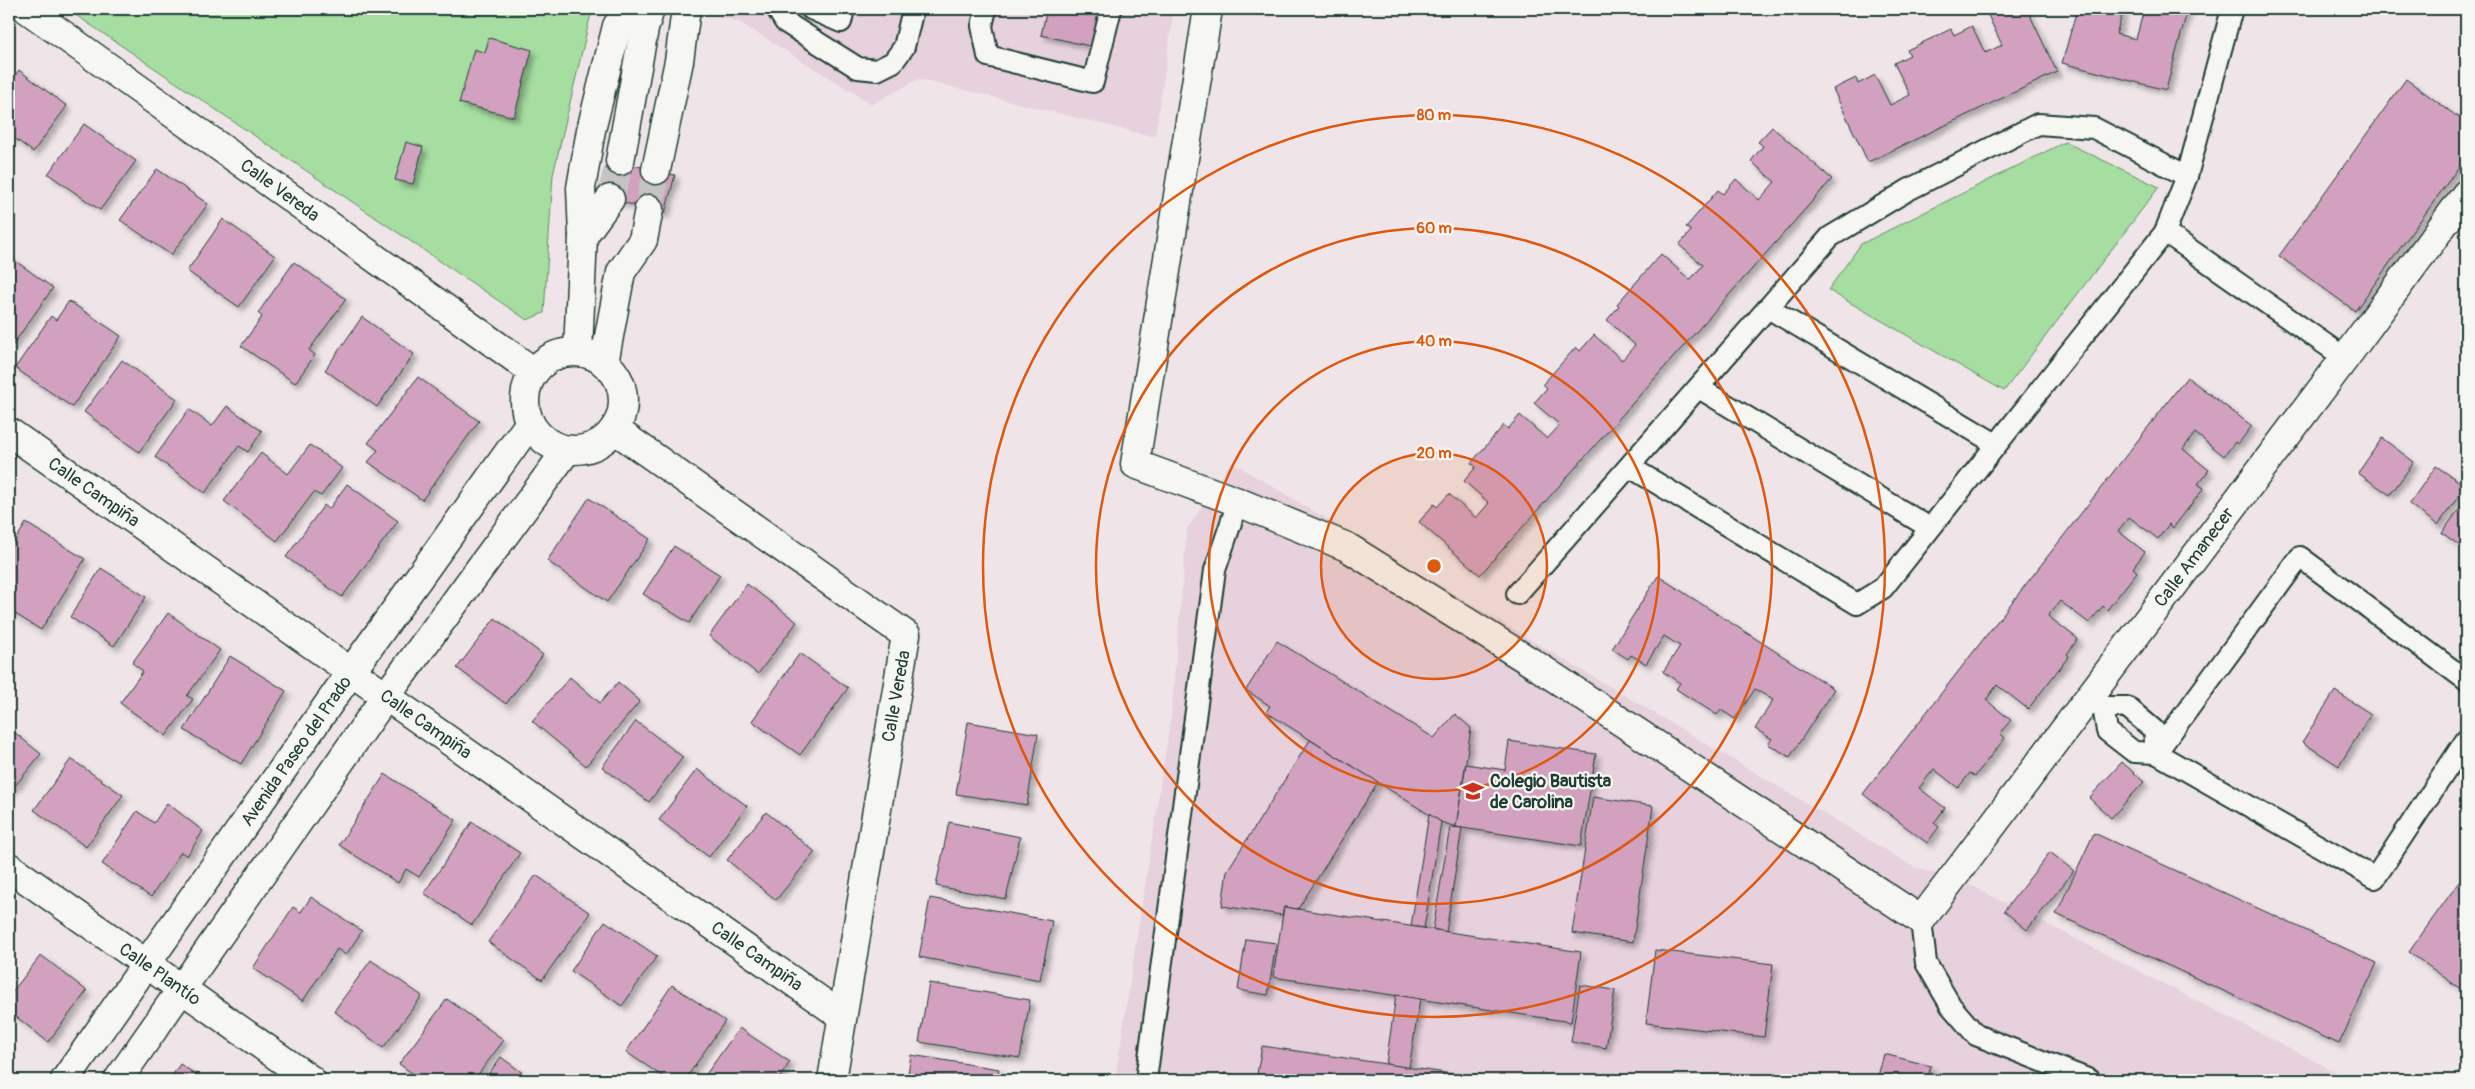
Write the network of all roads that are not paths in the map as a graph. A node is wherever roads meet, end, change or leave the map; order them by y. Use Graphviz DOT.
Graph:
graph roads {
  1 [pos="27,9"];
  2 [pos="627,9"];
  3 [pos="650,9"];
  4 [pos="686,9"];
  5 [pos="777,9"];
  6 [pos="811,9"];
  7 [pos="844,9"];
  8 [pos="913,9"];
  9 [pos="986,9"];
  10 [pos="1111,9"];
  11 [pos="1208,9"];
  12 [pos="2232,9"];
  13 [pos="620,161"];
  14 [pos="656,170"];
  15 [pos="2187,176"];
  16 [pos="2466,194"];
  17 [pos="610,199"];
  18 [pos="650,209"];
  19 [pos="2165,232"];
  20 [pos="583,236"];
  21 [pos="1768,308"];
  22 [pos="578,352"];
  23 [pos="2345,358"];
  24 [pos="604,363"];
  25 [pos="534,372"];
  26 [pos="1699,388"];
  27 [pos="530,424"];
  28 [pos="614,429"];
  29 [pos="9,432"];
  30 [pos="1996,444"];
  31 [pos="567,450"];
  32 [pos="1630,467"];
  33 [pos="1238,502"];
  34 [pos="1930,528"];
  35 [pos="1517,594"];
  36 [pos="351,672"];
  37 [pos="2466,680"];
  38 [pos="386,696"];
  39 [pos="2096,702"];
  40 [pos="2466,740"];
  41 [pos="2156,753"];
  42 [pos="9,867"];
  43 [pos="1920,920"];
  44 [pos="146,964"];
  45 [pos="182,989"];
  46 [pos="842,1016"];
  47 [pos="66,1080"];
  48 [pos="118,1080"];
  49 [pos="311,1080"];
  50 [pos="832,1080"];
  51 [pos="1146,1080"];
  52 [pos="2090,1080"];
  1 -- 25 [label="street, Calle Vereda"];
  2 -- 20 [label="street"];
  3 -- 13 [label="street"];
  4 -- 14 [label="street"];
  5 -- 8 [label="lane"];
  6 -- 7 [label="lane"];
  9 -- 10 [label="lane"];
  11 -- 33 [label="street"];
  12 -- 15 [label="lane"];
  15 -- 19 [label="lane"];
  15 -- 21 [label="lane"];
  16 -- 23 [label="street, Calle Amanecer"];
  17 -- 20 [label="street"];
  18 -- 24 [label="street"];
  19 -- 23 [label="lane"];
  19 -- 30 [label="lane"];
  20 -- 22 [label="street"];
  21 -- 26 [label="lane"];
  21 -- 30 [label="lane"];
  22 -- 24 [label="street"];
  22 -- 25 [label="street"];
  23 -- 39 [label="street, Calle Amanecer"];
  24 -- 28 [label="street"];
  25 -- 27 [label="street"];
  26 -- 32 [label="lane"];
  26 -- 34 [label="lane"];
  27 -- 31 [label="street"];
  27 -- 36 [label="street, Avenida Paseo del Prado"];
  28 -- 31 [label="street"];
  28 -- 46 [label="street, Calle Vereda"];
  29 -- 36 [label="street, Calle Campiña"];
  30 -- 34 [label="lane"];
  31 -- 38 [label="street"];
  32 -- 34 [label="lane"];
  32 -- 35 [label="lane"];
  33 -- 43 [label="street"];
  33 -- 51 [label="lane"];
  36 -- 38 [label="street, Calle Campiña"];
  36 -- 44 [label="street, Avenida Paseo del Prado"];
  37 -- 41 [label="lane"];
  38 -- 45 [label="street"];
  38 -- 46 [label="street, Calle Campiña"];
  39 -- 41 [label="lane"];
  39 -- 41 [label="lane"];
  39 -- 43 [label="street, Calle Amanecer"];
  40 -- 41 [label="lane"];
  42 -- 44 [label="street, Calle Plantío"];
  43 -- 52 [label="lane"];
  44 -- 45 [label="street, Calle Plantío"];
  44 -- 47 [label="street, Avenida Paseo del Prado"];
  45 -- 48 [label="street"];
  45 -- 49 [label="street, Calle Plantío"];
  46 -- 50 [label="street, Calle Vereda"];
}
